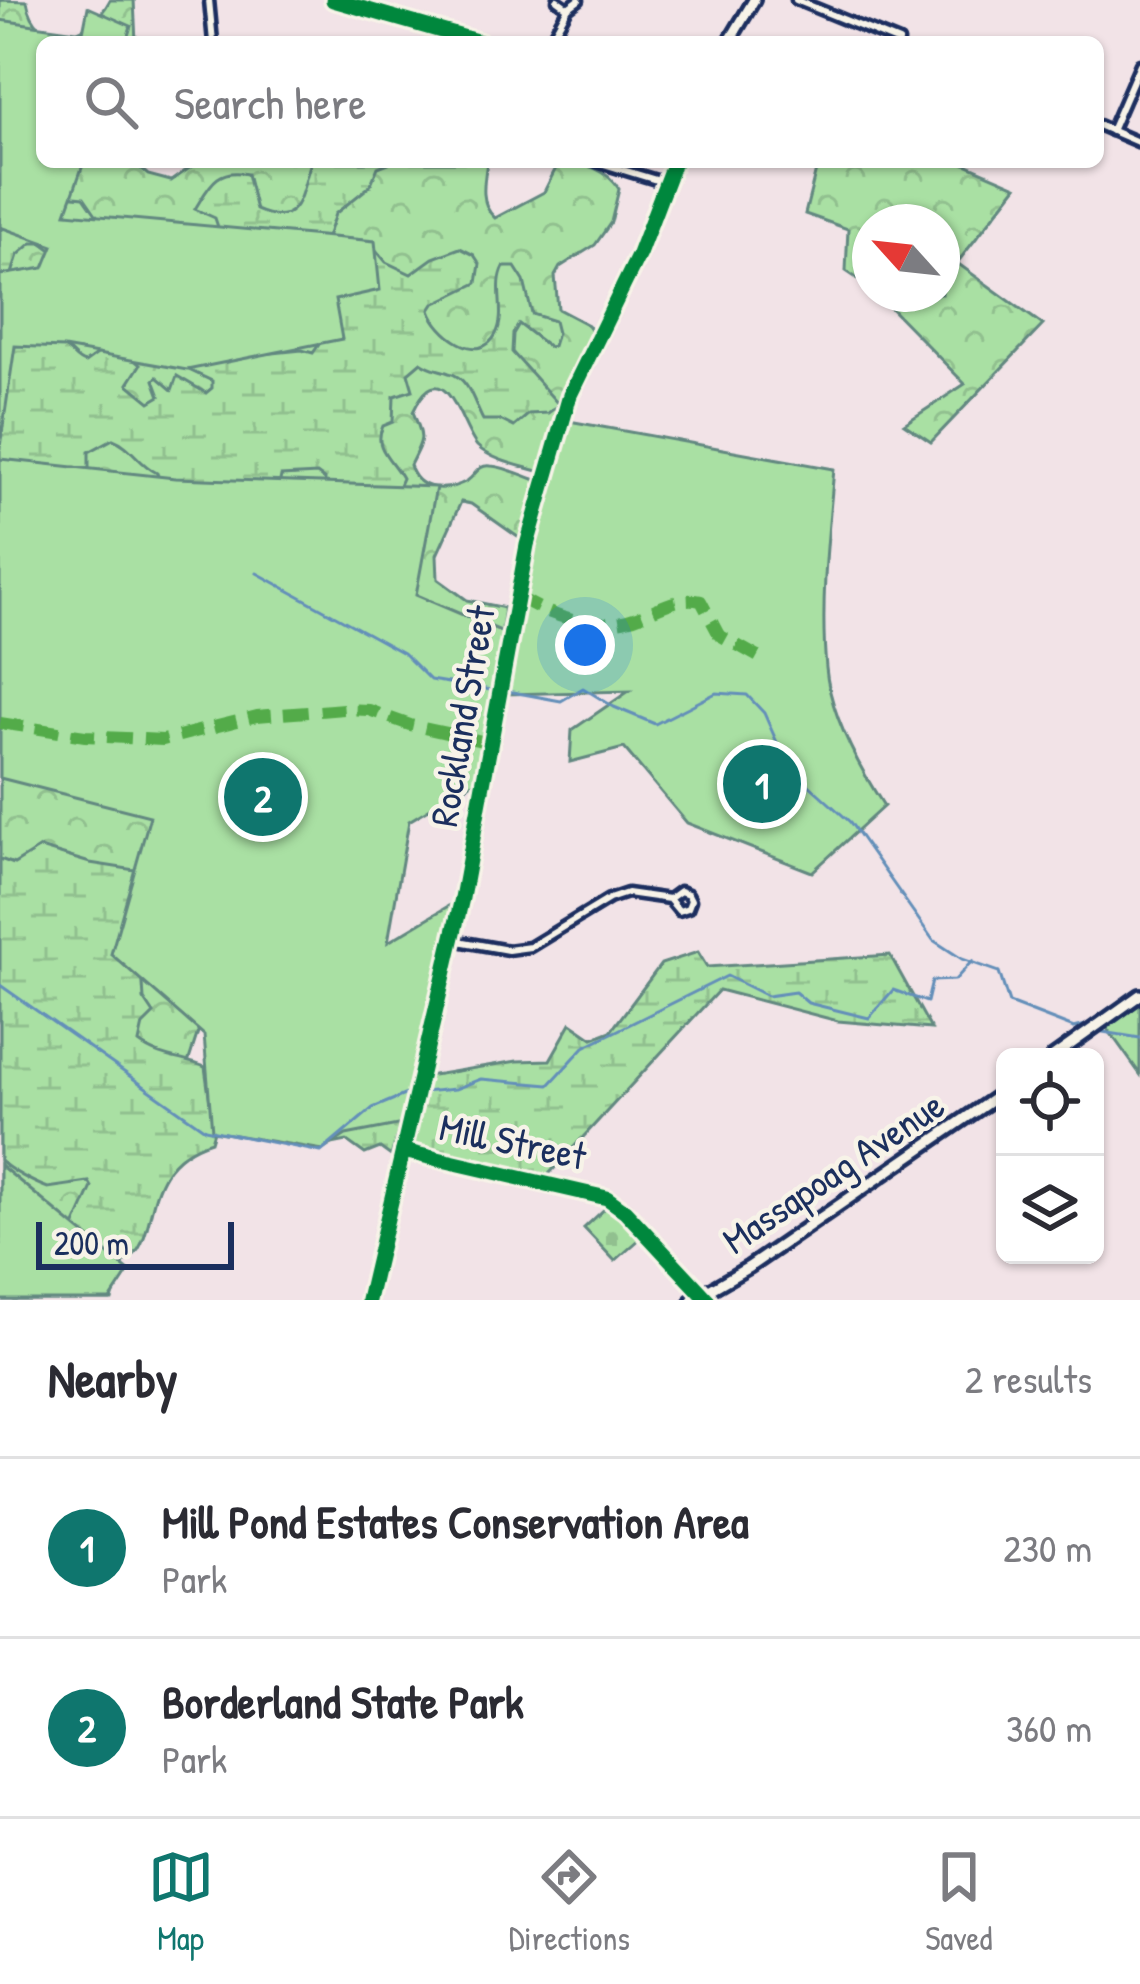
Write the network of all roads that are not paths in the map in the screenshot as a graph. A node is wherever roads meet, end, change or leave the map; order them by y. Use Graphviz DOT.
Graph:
graph roads {
  1 [pos="209,0"];
  2 [pos="333,0"];
  3 [pos="556,0"];
  4 [pos="579,0"];
  5 [pos="754,0"];
  6 [pos="796,0"];
  7 [pos="568,8"];
  8 [pos="212,36"];
  9 [pos="459,36"];
  10 [pos="552,36"];
  11 [pos="733,36"];
  12 [pos="884,36"];
  13 [pos="1140,64"];
  14 [pos="1104,127"];
  15 [pos="1111,130"];
  16 [pos="1140,143"];
  17 [pos="617,168"];
  18 [pos="672,168"];
  19 [pos="666,183"];
  20 [pos="668,899"];
  21 [pos="452,940"];
  22 [pos="1140,995"];
  23 [pos="1066,1048"];
  24 [pos="996,1097"];
  25 [pos="403,1151"];
  26 [pos="701,1298"];
  27 [pos="368,1300"];
  1 -- 8 [label="street"];
  2 -- 9 [label="street"];
  3 -- 7 [label="street"];
  4 -- 7 [label="street"];
  5 -- 11 [label="street"];
  6 -- 12 [label="street"];
  7 -- 10 [label="street"];
  13 -- 15 [label="street"];
  14 -- 15 [label="street"];
  15 -- 16 [label="street"];
  17 -- 19 [label="street"];
  18 -- 19 [label="street, Rockland Street"];
  19 -- 21 [label="street, Rockland Street"];
  20 -- 21 [label="street"];
  21 -- 25 [label="street, Rockland Street"];
  22 -- 23 [label="street"];
  24 -- 26 [label="street, Massapoag Avenue"];
  25 -- 26 [label="street, Mill Street"];
  25 -- 27 [label="street, Rockland Street"];
}
